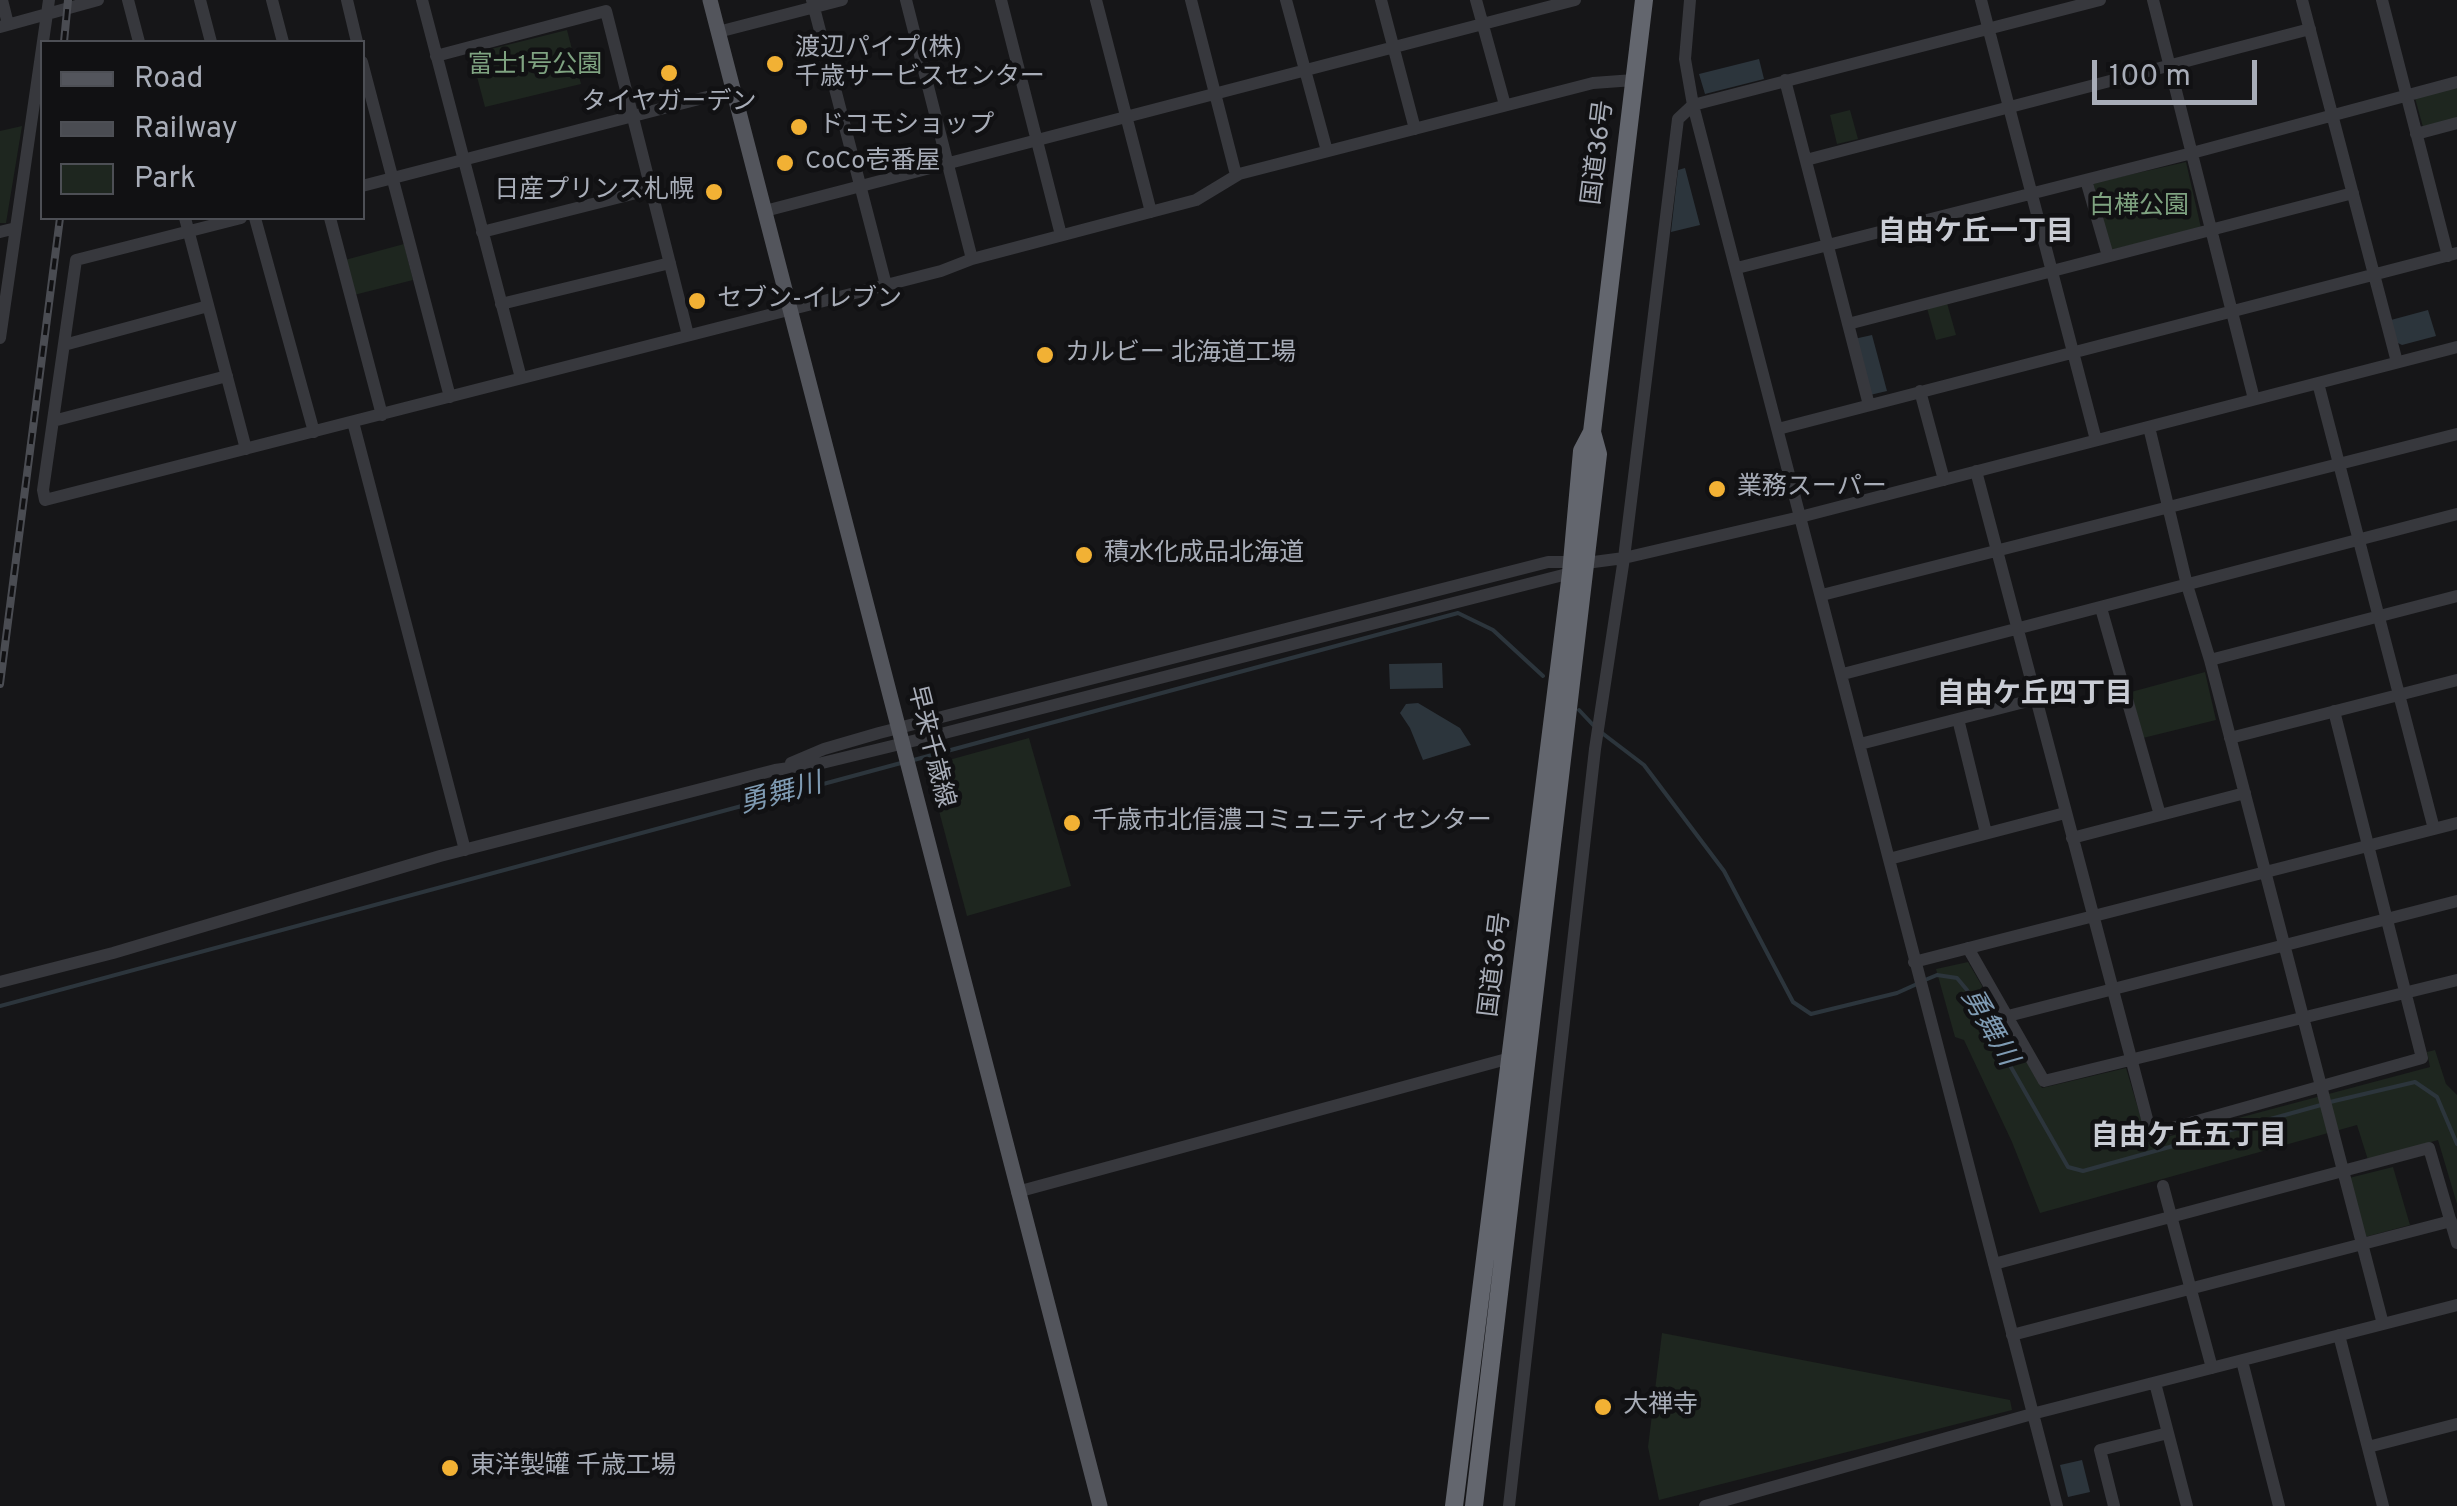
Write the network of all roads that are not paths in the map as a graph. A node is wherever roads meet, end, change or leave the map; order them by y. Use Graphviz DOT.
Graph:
graph roads {
  1 [pos="2,0"];
  2 [pos="98,0"];
  3 [pos="128,0"];
  4 [pos="200,0"];
  5 [pos="272,0"];
  6 [pos="346,0"];
  7 [pos="422,0"];
  8 [pos="710,0"];
  9 [pos="842,0"];
  10 [pos="906,0"];
  11 [pos="1000,0"];
  12 [pos="1096,0"];
  13 [pos="1191,0"];
  14 [pos="1286,0"];
  15 [pos="1380,0"];
  16 [pos="1476,0"];
  17 [pos="1572,0"];
  18 [pos="1644,0"];
  19 [pos="1690,0"];
  20 [pos="1981,0"];
  21 [pos="2100,0"];
  22 [pos="2153,0"];
  23 [pos="2302,0"];
  24 [pos="2382,0"];
  25 [pos="813,4"];
  26 [pos="48,7"];
  27 [pos="1482,24"];
  28 [pos="4,26"];
  29 [pos="1988,28"];
  30 [pos="2310,29"];
  31 [pos="718,32"];
  32 [pos="43,40"];
  33 [pos="139,40"];
  34 [pos="210,40"];
  35 [pos="282,40"];
  36 [pos="357,40"];
  37 [pos="1393,48"];
  38 [pos="436,56"];
  39 [pos="40,62"];
  40 [pos="2170,66"];
  41 [pos="1304,70"];
  42 [pos="365,74"];
  43 [pos="1634,80"];
  44 [pos="1785,80"];
  45 [pos="2457,82"];
  46 [pos="734,90"];
  47 [pos="1216,94"];
  48 [pos="2405,96"];
  49 [pos="1694,104"];
  50 [pos="1505,105"];
  51 [pos="2009,107"];
  52 [pos="634,116"];
  53 [pos="1128,116"];
  54 [pos="2333,116"];
  55 [pos="2457,122"];
  56 [pos="1415,128"];
  57 [pos="2416,134"];
  58 [pos="1037,140"];
  59 [pos="1326,151"];
  60 [pos="2192,153"];
  61 [pos="463,160"];
  62 [pos="1806,160"];
  63 [pos="949,163"];
  64 [pos="1236,176"];
  65 [pos="392,178"];
  66 [pos="2086,180"];
  67 [pos="365,185"];
  68 [pos="860,186"];
  69 [pos="652,189"];
  70 [pos="2353,193"];
  71 [pos="2032,194"];
  72 [pos="765,211"];
  73 [pos="1150,212"];
  74 [pos="223,220"];
  75 [pos="257,220"];
  76 [pos="331,220"];
  77 [pos="186,224"];
  78 [pos="16,228"];
  79 [pos="2211,230"];
  80 [pos="0,232"];
  81 [pos="482,232"];
  82 [pos="1061,236"];
  83 [pos="1828,244"];
  84 [pos="2452,255"];
  85 [pos="2108,256"];
  86 [pos="972,259"];
  87 [pos="670,262"];
  88 [pos="1737,268"];
  89 [pos="2052,270"];
  90 [pos="2374,275"];
  91 [pos="886,285"];
  92 [pos="501,304"];
  93 [pos="208,306"];
  94 [pos="789,308"];
  95 [pos="2231,312"];
  96 [pos="1848,324"];
  97 [pos="688,334"];
  98 [pos="0,338"];
  99 [pos="64,345"];
  100 [pos="2457,346"];
  101 [pos="2073,352"];
  102 [pos="2397,362"];
  103 [pos="227,376"];
  104 [pos="522,378"];
  105 [pos="2318,383"];
  106 [pos="1920,392"];
  107 [pos="450,397"];
  108 [pos="2254,399"];
  109 [pos="1868,405"];
  110 [pos="382,414"];
  111 [pos="53,422"];
  112 [pos="353,422"];
  113 [pos="2149,426"];
  114 [pos="1778,428"];
  115 [pos="314,432"];
  116 [pos="2457,434"];
  117 [pos="2096,440"];
  118 [pos="246,449"];
  119 [pos="2338,464"];
  120 [pos="1976,471"];
  121 [pos="1944,480"];
  122 [pos="2168,507"];
  123 [pos="2457,514"];
  124 [pos="1800,517"];
  125 [pos="2358,540"];
  126 [pos="1997,550"];
  127 [pos="1624,558"];
  128 [pos="1576,566"];
  129 [pos="2187,585"];
  130 [pos="1822,594"];
  131 [pos="2457,596"];
  132 [pos="2101,608"];
  133 [pos="2376,617"];
  134 [pos="2018,630"];
  135 [pos="2210,660"];
  136 [pos="1843,674"];
  137 [pos="2457,680"];
  138 [pos="2398,695"];
  139 [pos="2036,699"];
  140 [pos="2334,712"];
  141 [pos="1958,719"];
  142 [pos="2230,738"];
  143 [pos="1860,744"];
  144 [pos="904,749"];
  145 [pos="2244,793"];
  146 [pos="2065,813"];
  147 [pos="2160,815"];
  148 [pos="2457,822"];
  149 [pos="2434,828"];
  150 [pos="1986,833"];
  151 [pos="2072,838"];
  152 [pos="2367,846"];
  153 [pos="465,850"];
  154 [pos="1889,859"];
  155 [pos="2265,872"];
  156 [pos="2457,901"];
  157 [pos="2092,917"];
  158 [pos="2386,919"];
  159 [pos="2283,945"];
  160 [pos="1968,948"];
  161 [pos="1915,966"];
  162 [pos="2457,980"];
  163 [pos="0,982"];
  164 [pos="2110,990"];
  165 [pos="2405,993"];
  166 [pos="2008,1016"];
  167 [pos="2302,1016"];
  168 [pos="1518,1059"];
  169 [pos="2130,1061"];
  170 [pos="2320,1090"];
  171 [pos="2343,1173"];
  172 [pos="2163,1186"];
  173 [pos="1016,1192"];
  174 [pos="2172,1218"];
  175 [pos="2451,1221"];
  176 [pos="2457,1243"];
  177 [pos="2362,1244"];
  178 [pos="1994,1264"];
  179 [pos="2191,1289"];
  180 [pos="2457,1305"];
  181 [pos="2383,1324"];
  182 [pos="2340,1335"];
  183 [pos="2012,1336"];
  184 [pos="2242,1360"];
  185 [pos="2212,1368"];
  186 [pos="2155,1383"];
  187 [pos="2032,1414"];
  188 [pos="2457,1424"];
  189 [pos="2168,1433"];
  190 [pos="2368,1446"];
  191 [pos="1741,1502"];
  192 [pos="1100,1506"];
  193 [pos="1454,1506"];
  194 [pos="1474,1506"];
  195 [pos="1509,1506"];
  196 [pos="1704,1506"];
  197 [pos="2057,1506"];
  198 [pos="2114,1506"];
  199 [pos="2187,1506"];
  200 [pos="2279,1506"];
  201 [pos="2383,1506"];
  1 -- 28 [label="street"];
  2 -- 26 [label="street"];
  3 -- 33 [label="street"];
  4 -- 34 [label="street"];
  5 -- 35 [label="street"];
  6 -- 36 [label="street"];
  7 -- 38 [label="street"];
  8 -- 31 [label="main road, 早来千歳線"];
  9 -- 25 [label="street"];
  10 -- 63 [label="street"];
  11 -- 58 [label="street"];
  12 -- 53 [label="street"];
  13 -- 47 [label="street"];
  14 -- 41 [label="street"];
  15 -- 37 [label="street"];
  16 -- 27 [label="street"];
  17 -- 27 [label="street"];
  18 -- 43 [label="highway, 国道36号"];
  19 -- 49 [label="street"];
  20 -- 29 [label="street"];
  21 -- 29 [label="street"];
  22 -- 40 [label="street"];
  23 -- 30 [label="street"];
  24 -- 48 [label="street"];
  25 -- 31 [label="street"];
  25 -- 68 [label="street"];
  26 -- 28 [label="street"];
  26 -- 32 [label="street"];
  27 -- 37 [label="street"];
  27 -- 50 [label="street"];
  29 -- 44 [label="street"];
  29 -- 51 [label="street"];
  30 -- 40 [label="street"];
  30 -- 54 [label="street"];
  31 -- 46 [label="main road, 早来千歳線"];
  37 -- 41 [label="street"];
  37 -- 56 [label="street"];
  38 -- 52 [label="street"];
  38 -- 61 [label="street"];
  39 -- 78 [label="street"];
  40 -- 51 [label="street"];
  40 -- 60 [label="street"];
  41 -- 47 [label="street"];
  41 -- 59 [label="street"];
  42 -- 65 [label="street"];
  43 -- 50 [label="street"];
  43 -- 128 [label="highway, 国道36号"];
  44 -- 49 [label="street"];
  44 -- 62 [label="street"];
  45 -- 48 [label="street"];
  46 -- 52 [label="street"];
  46 -- 72 [label="main road, 早来千歳線"];
  47 -- 53 [label="street"];
  47 -- 64 [label="street"];
  48 -- 54 [label="street"];
  48 -- 57 [label="street"];
  49 -- 88 [label="street"];
  49 -- 127 [label="street"];
  50 -- 56 [label="street"];
  51 -- 62 [label="street"];
  51 -- 71 [label="street"];
  52 -- 61 [label="street"];
  52 -- 69 [label="street"];
  53 -- 58 [label="street"];
  53 -- 73 [label="street"];
  54 -- 60 [label="street"];
  54 -- 70 [label="street"];
  55 -- 57 [label="street"];
  56 -- 59 [label="street"];
  57 -- 84 [label="street"];
  58 -- 63 [label="street"];
  58 -- 82 [label="street"];
  59 -- 64 [label="street"];
  60 -- 66 [label="street"];
  60 -- 79 [label="street"];
  61 -- 65 [label="street"];
  61 -- 81 [label="street"];
  62 -- 83 [label="street"];
  63 -- 68 [label="street"];
  63 -- 86 [label="street"];
  64 -- 73 [label="street"];
  65 -- 67 [label="street"];
  65 -- 107 [label="street"];
  66 -- 71 [label="street"];
  66 -- 85 [label="street"];
  68 -- 72 [label="street"];
  68 -- 91 [label="street"];
  69 -- 81 [label="street"];
  69 -- 87 [label="street"];
  70 -- 79 [label="street"];
  70 -- 90 [label="street"];
  71 -- 83 [label="street"];
  71 -- 89 [label="street"];
  72 -- 94 [label="main road, 早来千歳線"];
  73 -- 82 [label="street"];
  74 -- 77 [label="street"];
  75 -- 115 [label="street"];
  76 -- 110 [label="street"];
  77 -- 93 [label="street"];
  77 -- 99 [label="street"];
  78 -- 80 [label="street"];
  78 -- 98 [label="street"];
  79 -- 85 [label="street"];
  79 -- 95 [label="street"];
  81 -- 92 [label="street"];
  82 -- 86 [label="street"];
  83 -- 88 [label="street"];
  83 -- 96 [label="street"];
  84 -- 90 [label="street"];
  85 -- 89 [label="street"];
  86 -- 91 [label="street"];
  87 -- 92 [label="street"];
  87 -- 97 [label="street"];
  88 -- 114 [label="street"];
  89 -- 96 [label="street"];
  89 -- 101 [label="street"];
  90 -- 95 [label="street"];
  90 -- 102 [label="street"];
  91 -- 94 [label="street"];
  92 -- 104 [label="street"];
  93 -- 99 [label="street"];
  93 -- 103 [label="street"];
  94 -- 97 [label="street"];
  94 -- 144 [label="main road, 早来千歳線"];
  95 -- 101 [label="street"];
  95 -- 108 [label="street"];
  96 -- 109 [label="street"];
  97 -- 104 [label="street"];
  99 -- 111 [label="street"];
  100 -- 102 [label="street"];
  101 -- 106 [label="street"];
  101 -- 117 [label="street"];
  102 -- 105 [label="street"];
  103 -- 111 [label="street"];
  103 -- 118 [label="street"];
  104 -- 107 [label="street"];
  105 -- 108 [label="street"];
  105 -- 119 [label="street"];
  106 -- 109 [label="street"];
  106 -- 121 [label="street"];
  107 -- 110 [label="street"];
  108 -- 113 [label="street"];
  109 -- 114 [label="street"];
  110 -- 112 [label="street"];
  111 -- 118 [label="street"];
  112 -- 115 [label="street"];
  112 -- 153 [label="street"];
  113 -- 117 [label="street"];
  113 -- 122 [label="street"];
  114 -- 124 [label="street"];
  115 -- 118 [label="street"];
  116 -- 119 [label="street"];
  117 -- 120 [label="street"];
  119 -- 122 [label="street"];
  119 -- 125 [label="street"];
  120 -- 121 [label="street"];
  120 -- 126 [label="street"];
  121 -- 124 [label="street"];
  122 -- 126 [label="street"];
  122 -- 129 [label="street"];
  123 -- 125 [label="street"];
  124 -- 127 [label="street"];
  124 -- 130 [label="street"];
  125 -- 129 [label="street"];
  125 -- 133 [label="street"];
  126 -- 130 [label="street"];
  126 -- 134 [label="street"];
  127 -- 128 [label="street"];
  127 -- 195 [label="street"];
  128 -- 144 [label="street"];
  128 -- 168 [label="highway, 国道36号"];
  129 -- 132 [label="street"];
  129 -- 135 [label="street"];
  130 -- 136 [label="street"];
  131 -- 133 [label="street"];
  132 -- 134 [label="street"];
  132 -- 147 [label="street"];
  133 -- 135 [label="street"];
  133 -- 138 [label="street"];
  134 -- 136 [label="street"];
  134 -- 139 [label="street"];
  135 -- 142 [label="street"];
  136 -- 143 [label="street"];
  137 -- 138 [label="street"];
  138 -- 140 [label="street"];
  138 -- 149 [label="street"];
  139 -- 141 [label="street"];
  139 -- 146 [label="street"];
  140 -- 142 [label="street"];
  140 -- 152 [label="street"];
  141 -- 143 [label="street"];
  141 -- 150 [label="street"];
  142 -- 145 [label="street"];
  143 -- 154 [label="street"];
  144 -- 153 [label="street"];
  144 -- 173 [label="main road, 早来千歳線"];
  145 -- 147 [label="street"];
  145 -- 155 [label="street"];
  146 -- 150 [label="street"];
  146 -- 151 [label="street"];
  147 -- 151 [label="street"];
  148 -- 149 [label="street"];
  149 -- 152 [label="street"];
  150 -- 154 [label="street"];
  151 -- 157 [label="street"];
  152 -- 155 [label="street"];
  152 -- 158 [label="street"];
  153 -- 163 [label="street"];
  154 -- 161 [label="street"];
  155 -- 157 [label="street"];
  155 -- 159 [label="street"];
  156 -- 158 [label="street"];
  157 -- 160 [label="street"];
  157 -- 164 [label="street"];
  158 -- 159 [label="street"];
  158 -- 165 [label="street"];
  159 -- 164 [label="street"];
  159 -- 167 [label="street"];
  160 -- 161 [label="street"];
  160 -- 166 [label="street"];
  161 -- 178 [label="street"];
  162 -- 165 [label="street"];
  164 -- 166 [label="street"];
  164 -- 169 [label="street"];
  165 -- 167 [label="street"];
  165 -- 170 [label="street"];
  166 -- 169 [label="street"];
  167 -- 169 [label="street"];
  167 -- 170 [label="street"];
  168 -- 173 [label="street"];
  168 -- 193 [label="highway, 国道36号"];
  168 -- 194 [label="highway, 国道36号"];
  169 -- 170 [label="street"];
  170 -- 171 [label="street"];
  171 -- 174 [label="street"];
  171 -- 175 [label="street"];
  171 -- 177 [label="street"];
  172 -- 174 [label="street"];
  173 -- 192 [label="main road, 早来千歳線"];
  174 -- 178 [label="street"];
  174 -- 179 [label="street"];
  175 -- 176 [label="street"];
  175 -- 177 [label="street"];
  177 -- 179 [label="street"];
  177 -- 181 [label="street"];
  178 -- 183 [label="street"];
  179 -- 183 [label="street"];
  179 -- 185 [label="street"];
  180 -- 181 [label="street"];
  181 -- 182 [label="street"];
  182 -- 184 [label="street"];
  182 -- 190 [label="street"];
  183 -- 187 [label="street"];
  184 -- 185 [label="street"];
  184 -- 200 [label="street"];
  185 -- 186 [label="street"];
  186 -- 187 [label="street"];
  186 -- 189 [label="street"];
  187 -- 191 [label="street"];
  187 -- 197 [label="street"];
  188 -- 190 [label="street"];
  189 -- 198 [label="street"];
  189 -- 199 [label="street"];
  190 -- 201 [label="street"];
  191 -- 196 [label="street"];
}
